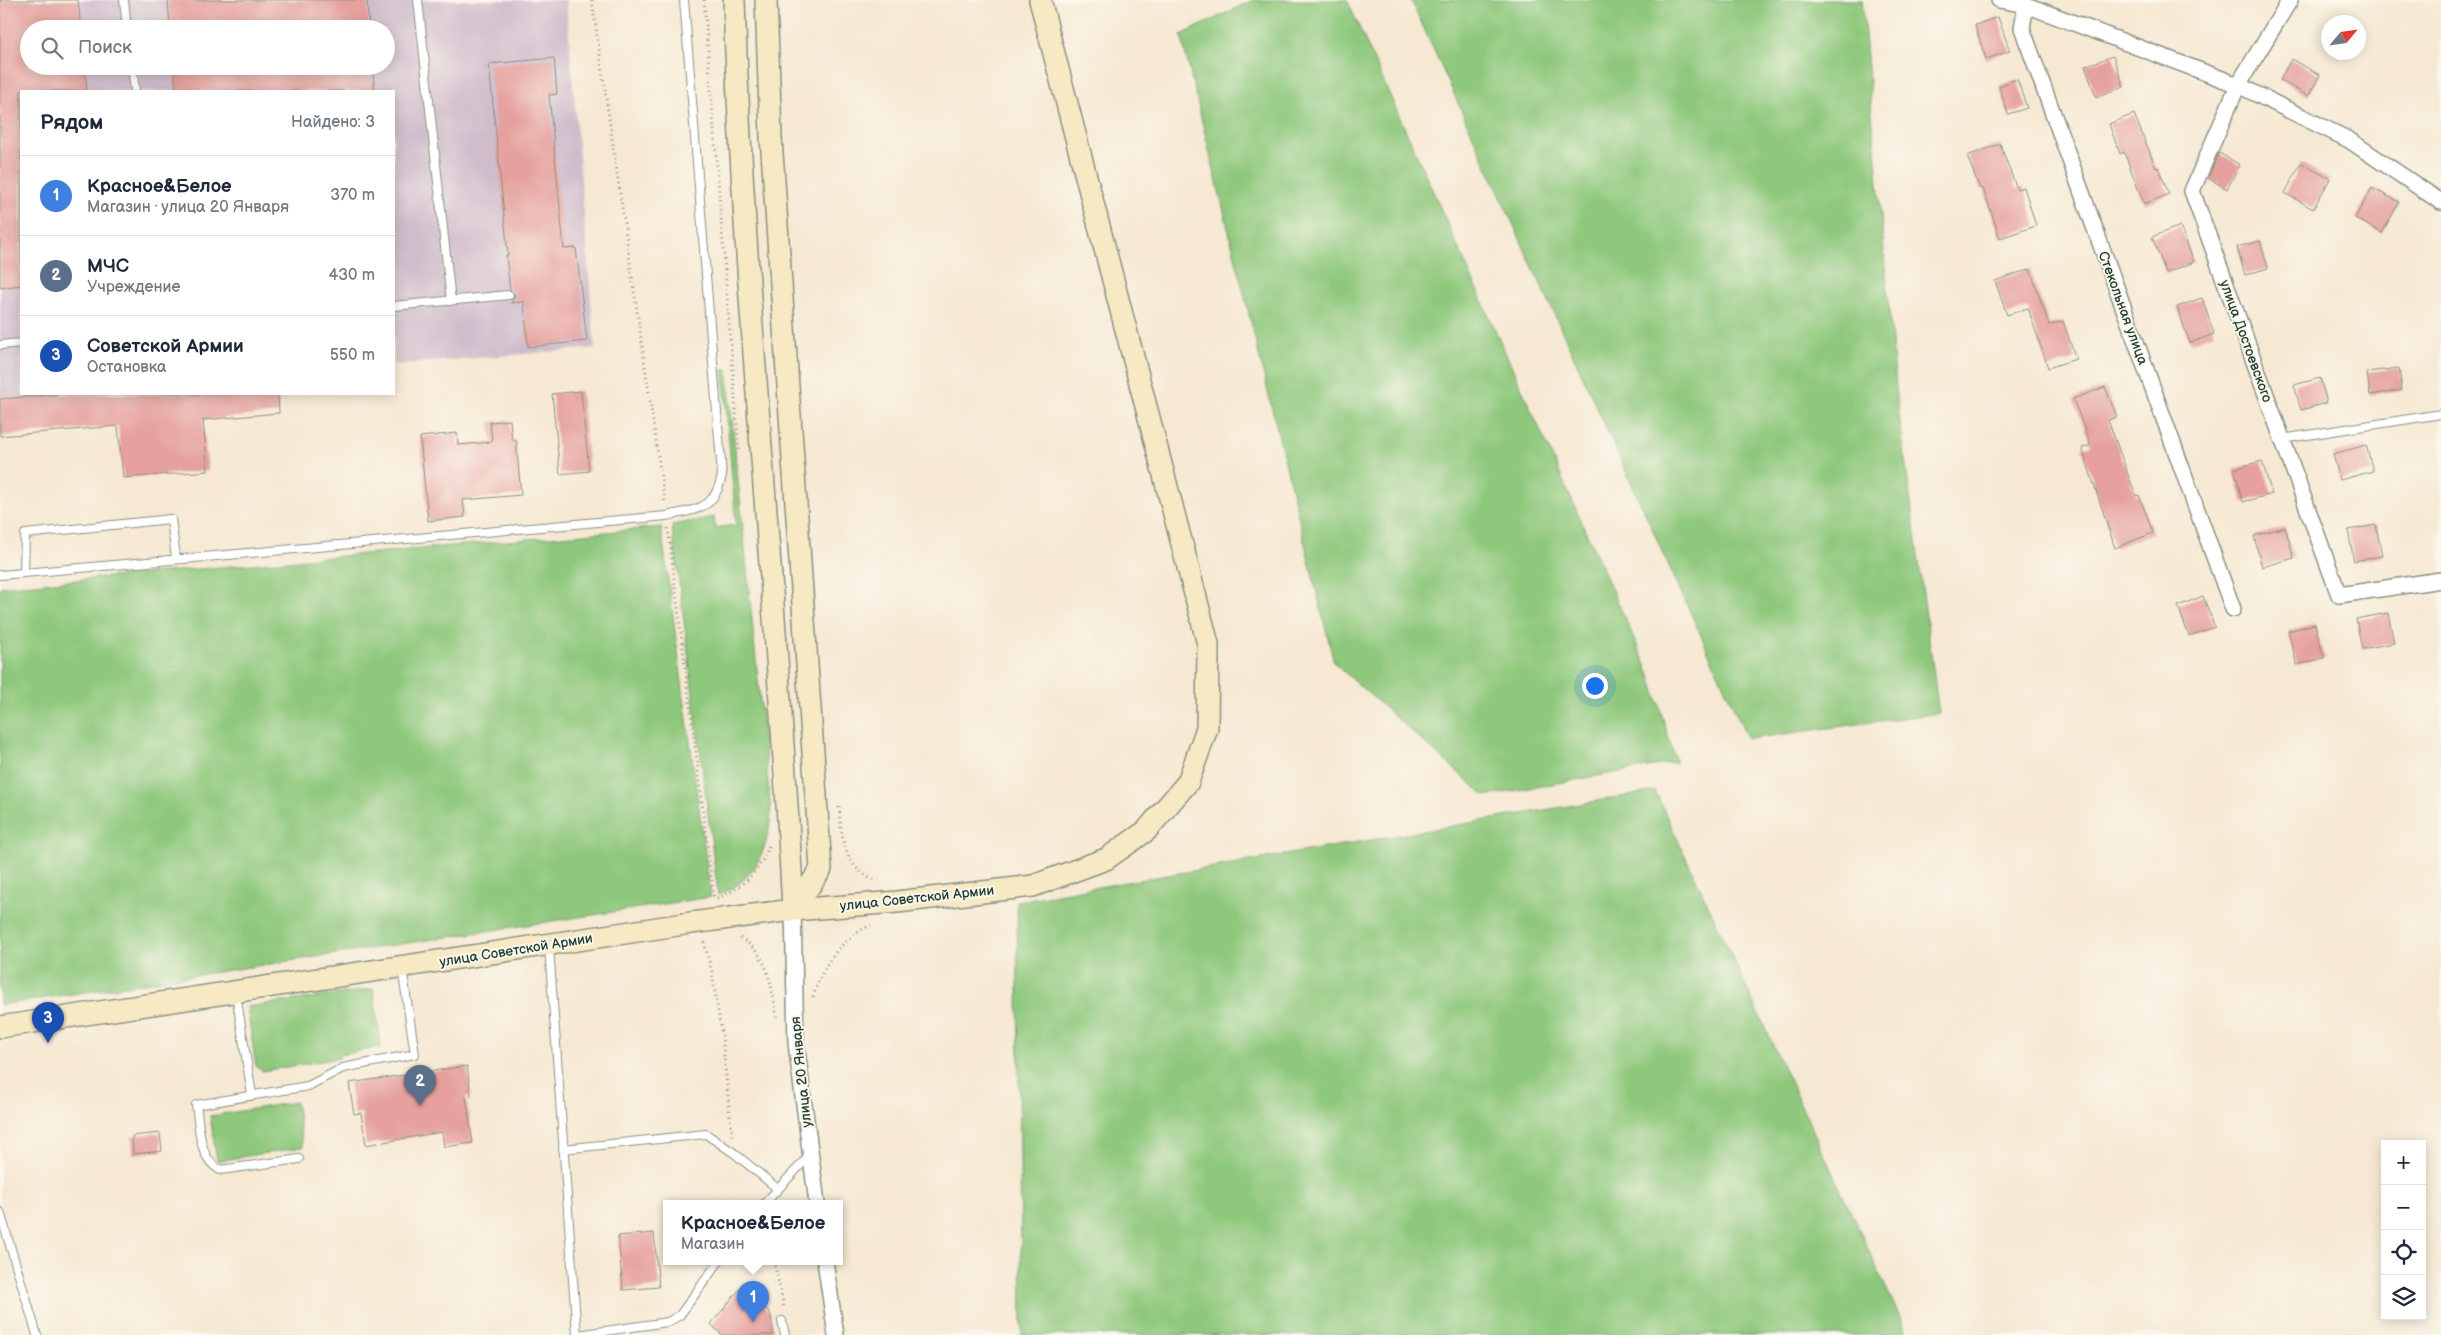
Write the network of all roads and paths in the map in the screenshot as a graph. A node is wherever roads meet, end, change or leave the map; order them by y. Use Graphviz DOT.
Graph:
graph roads {
  1 [pos="124,0"];
  2 [pos="418,0"];
  3 [pos="592,0"];
  4 [pos="684,0"];
  5 [pos="704,0"];
  6 [pos="734,0"];
  7 [pos="766,0"];
  8 [pos="1040,0"];
  9 [pos="1999,0"];
  10 [pos="2290,0"];
  11 [pos="2026,5"];
  12 [pos="126,20"];
  13 [pos="133,75"];
  14 [pos="2238,86"];
  15 [pos="134,90"];
  16 [pos="2441,202"];
  17 [pos="509,295"];
  18 [pos="451,301"];
  19 [pos="395,306"];
  20 [pos="20,343"];
  21 [pos="0,345"];
  22 [pos="2441,414"];
  23 [pos="2282,439"];
  24 [pos="739,452"];
  25 [pos="666,516"];
  26 [pos="176,558"];
  27 [pos="24,573"];
  28 [pos="0,575"];
  29 [pos="2441,580"];
  30 [pos="2232,609"];
  31 [pos="771,839"];
  32 [pos="714,899"];
  33 [pos="705,903"];
  34 [pos="793,910"];
  35 [pos="700,935"];
  36 [pos="549,945"];
  37 [pos="402,967"];
  38 [pos="236,992"];
  39 [pos="0,1027"];
  40 [pos="252,1096"];
  41 [pos="563,1149"];
  42 [pos="734,1153"];
  43 [pos="810,1154"];
  44 [pos="299,1159"];
  45 [pos="778,1189"];
  46 [pos="768,1200"];
  47 [pos="817,1200"];
  48 [pos="0,1212"];
  49 [pos="716,1265"];
  50 [pos="775,1265"];
  51 [pos="826,1265"];
  52 [pos="782,1321"];
  53 [pos="37,1335"];
  54 [pos="577,1335"];
  55 [pos="785,1335"];
  56 [pos="836,1335"];
  1 -- 12 [label="lane"];
  2 -- 18 [label="lane"];
  3 -- 25 [label="path"];
  4 -- 25 [label="lane"];
  5 -- 24 [label="path"];
  6 -- 34 [label="main road"];
  7 -- 34 [label="main road"];
  8 -- 34 [label="main road, улица Советской Армии"];
  9 -- 11 [label="street"];
  10 -- 14 [label="street, улица Достоевского"];
  11 -- 14 [label="street"];
  11 -- 30 [label="street, Стекольная улица"];
  13 -- 15 [label="lane"];
  14 -- 16 [label="street"];
  14 -- 23 [label="street, улица Достоевского"];
  17 -- 18 [label="lane"];
  18 -- 19 [label="lane"];
  20 -- 21 [label="lane"];
  22 -- 23 [label="lane"];
  23 -- 29 [label="street, улица Достоевского"];
  25 -- 26 [label="lane"];
  25 -- 32 [label="path"];
  26 -- 27 [label="lane"];
  26 -- 27 [label="lane"];
  27 -- 28 [label="lane"];
  31 -- 32 [label="path"];
  32 -- 33 [label="path"];
  34 -- 36 [label="main road, улица Советской Армии"];
  34 -- 43 [label="street, улица 20 Января"];
  35 -- 42 [label="path"];
  36 -- 37 [label="main road, улица Советской Армии"];
  36 -- 41 [label="lane"];
  37 -- 38 [label="main road, улица Советской Армии"];
  37 -- 40 [label="lane"];
  38 -- 39 [label="main road, улица Советской Армии"];
  38 -- 40 [label="lane"];
  40 -- 44 [label="lane"];
  41 -- 42 [label="lane"];
  41 -- 54 [label="lane"];
  42 -- 45 [label="lane"];
  43 -- 45 [label="lane"];
  43 -- 47 [label="street, улица 20 Января"];
  45 -- 46 [label="lane"];
  48 -- 53 [label="lane"];
  49 -- 54 [label="lane"];
  50 -- 52 [label="path"];
  51 -- 56 [label="street"];
  52 -- 55 [label="lane"];
}
